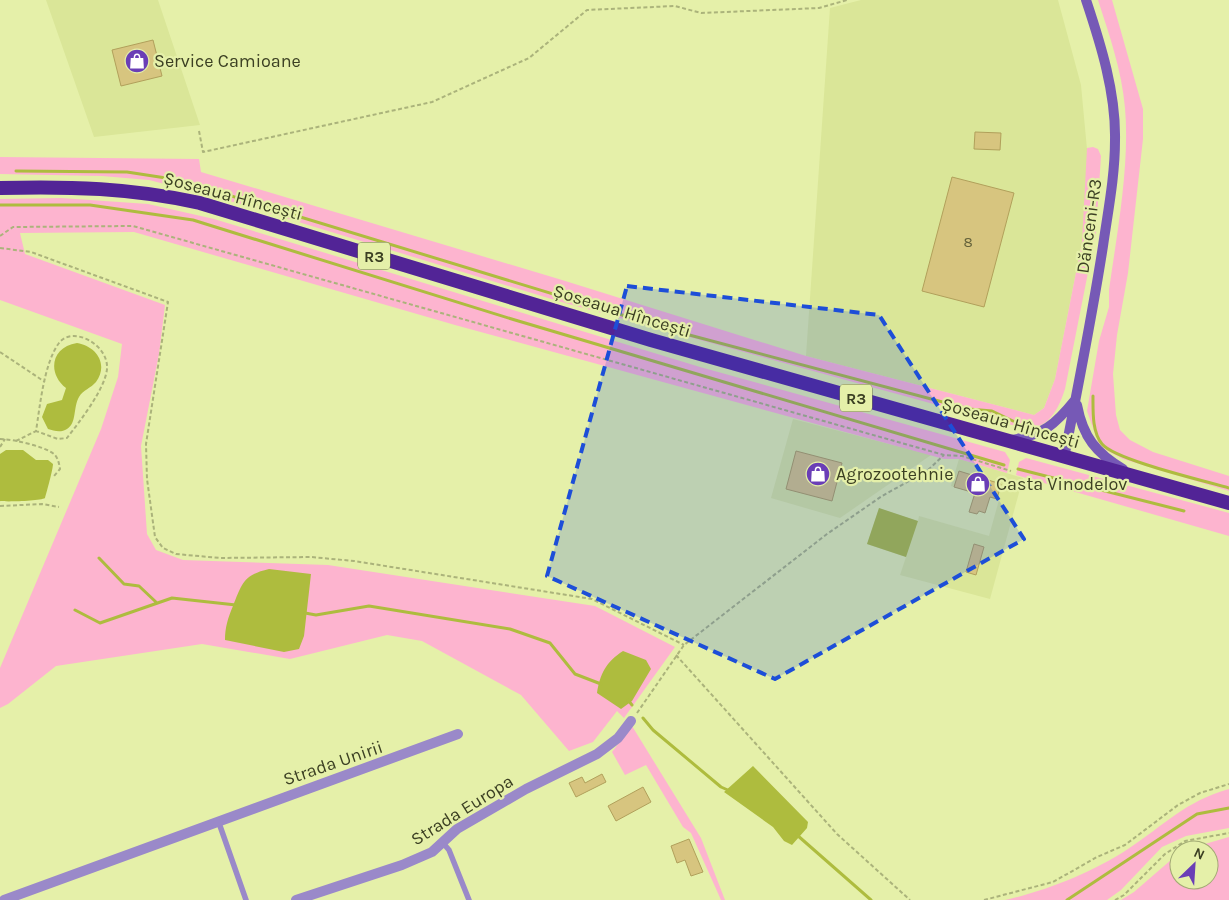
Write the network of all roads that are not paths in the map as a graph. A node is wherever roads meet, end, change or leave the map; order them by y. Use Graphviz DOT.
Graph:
graph roads {
  1 [pos="1086,0"];
  2 [pos="0,188"];
  3 [pos="1076,400"];
  4 [pos="1005,441"];
  5 [pos="1064,458"];
  6 [pos="1137,478"];
  7 [pos="1229,503"];
  8 [pos="631,721"];
  9 [pos="458,734"];
  10 [pos="219,823"];
  11 [pos="443,843"];
  12 [pos="4,900"];
  13 [pos="246,900"];
  14 [pos="296,900"];
  15 [pos="469,900"];
  1 -- 3 [label="main road, Dănceni-R3"];
  2 -- 4 [label="highway, Șoseaua Hîncești / R3"];
  3 -- 4 [label="main road"];
  3 -- 5 [label="main road, Dănceni-R3"];
  3 -- 6 [label="main road"];
  4 -- 5 [label="highway, Șoseaua Hîncești / R3"];
  5 -- 6 [label="highway, Șoseaua Hîncești / R3"];
  6 -- 7 [label="highway, Șoseaua Hîncești / R3"];
  8 -- 11 [label="street, Strada Europa"];
  9 -- 10 [label="street, Strada Unirii"];
  10 -- 12 [label="street, Strada Unirii"];
  10 -- 13 [label="lane"];
  11 -- 14 [label="street, Strada Europa"];
  11 -- 15 [label="lane"];
}
